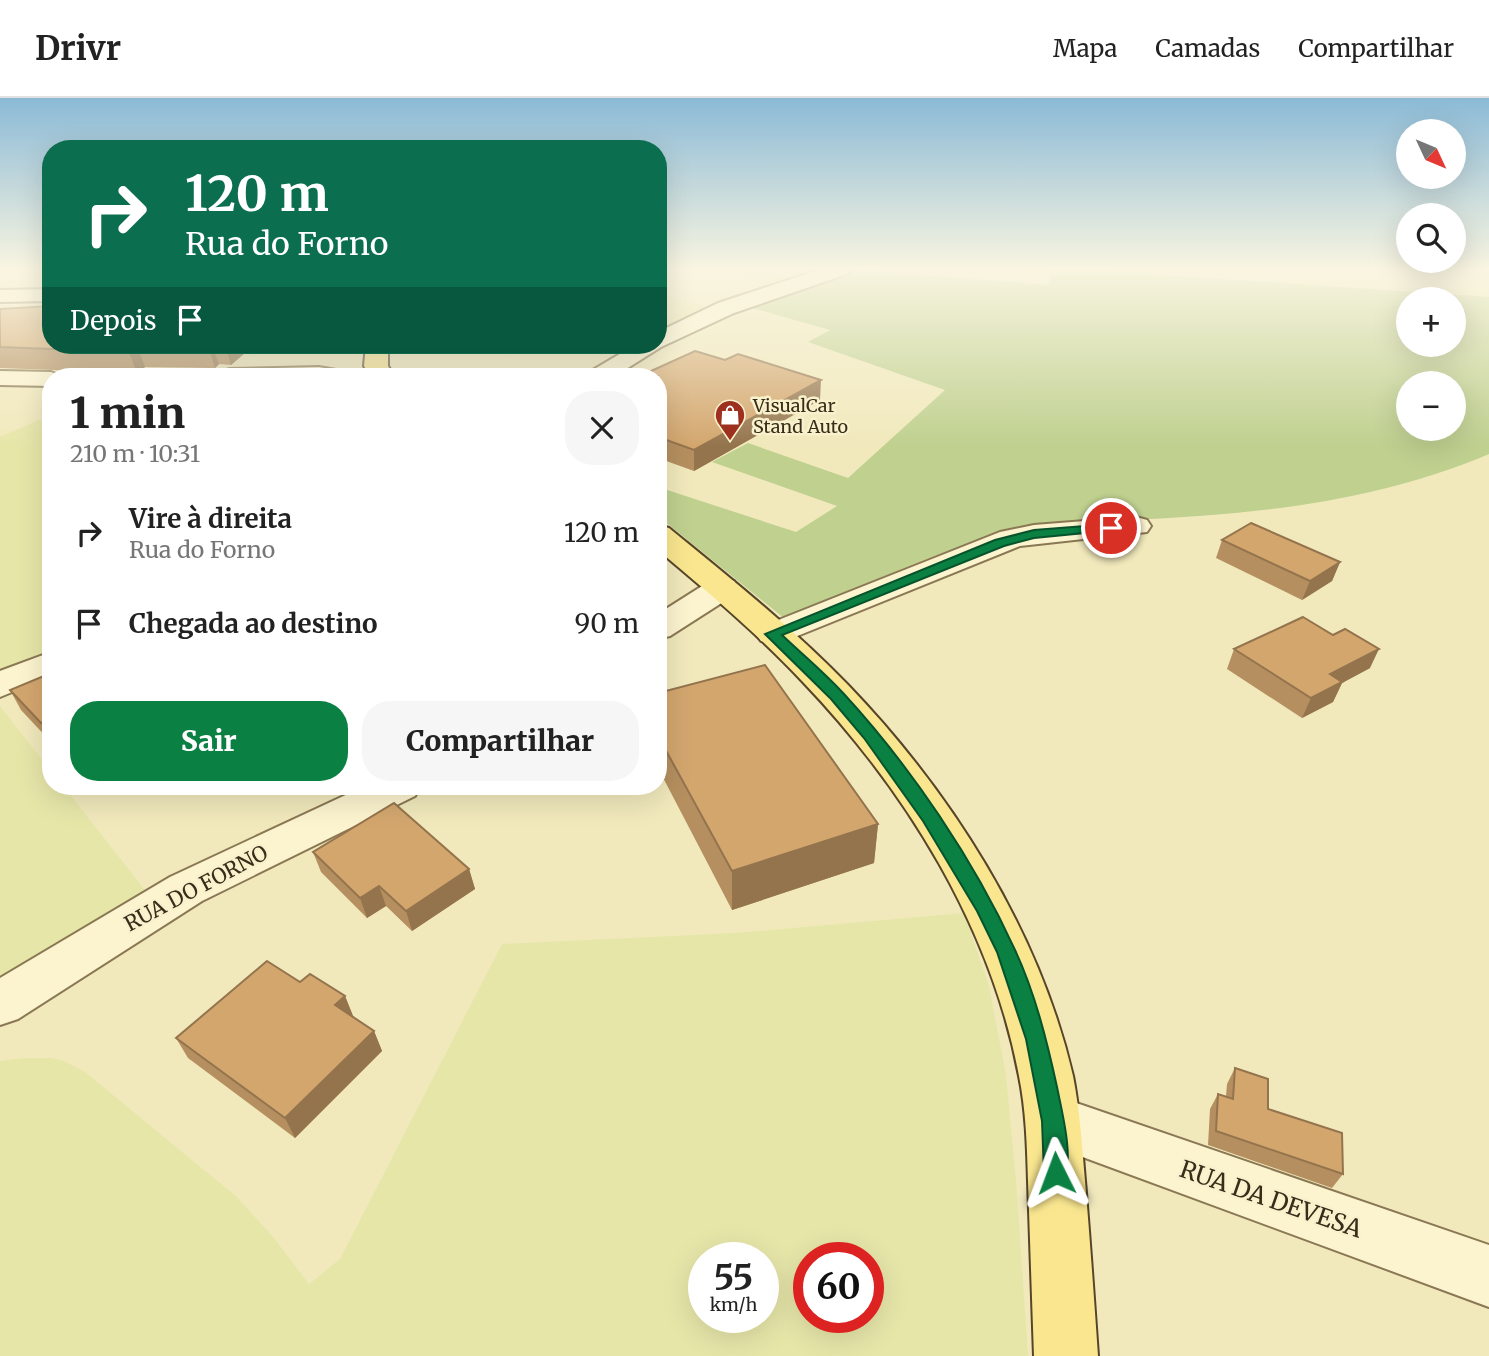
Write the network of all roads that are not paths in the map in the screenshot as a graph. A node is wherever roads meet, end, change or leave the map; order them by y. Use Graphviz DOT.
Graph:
graph roads {
  1 [pos="683,329"];
  2 [pos="667,337"];
  3 [pos="636,354"];
  4 [pos="612,368"];
  5 [pos="0,378"];
  6 [pos="42,379"];
  7 [pos="1136,526"];
  8 [pos="667,542"];
  9 [pos="722,588"];
  10 [pos="667,623"];
  11 [pos="773,634"];
  12 [pos="42,667"];
  13 [pos="0,685"];
  14 [pos="382,795"];
  15 [pos="0,1004"];
  16 [pos="1053,1121"];
  17 [pos="1489,1276"];
  18 [pos="1066,1356"];
  1 -- 2 [label="street"];
  3 -- 4 [label="street"];
  5 -- 6 [label="street"];
  7 -- 11 [label="street"];
  8 -- 9 [label="main road"];
  9 -- 10 [label="street"];
  9 -- 11 [label="main road"];
  11 -- 16 [label="main road"];
  12 -- 13 [label="street"];
  14 -- 15 [label="street, RUA DO FORNO"];
  16 -- 17 [label="street, RUA DA DEVESA"];
  16 -- 18 [label="main road"];
}
